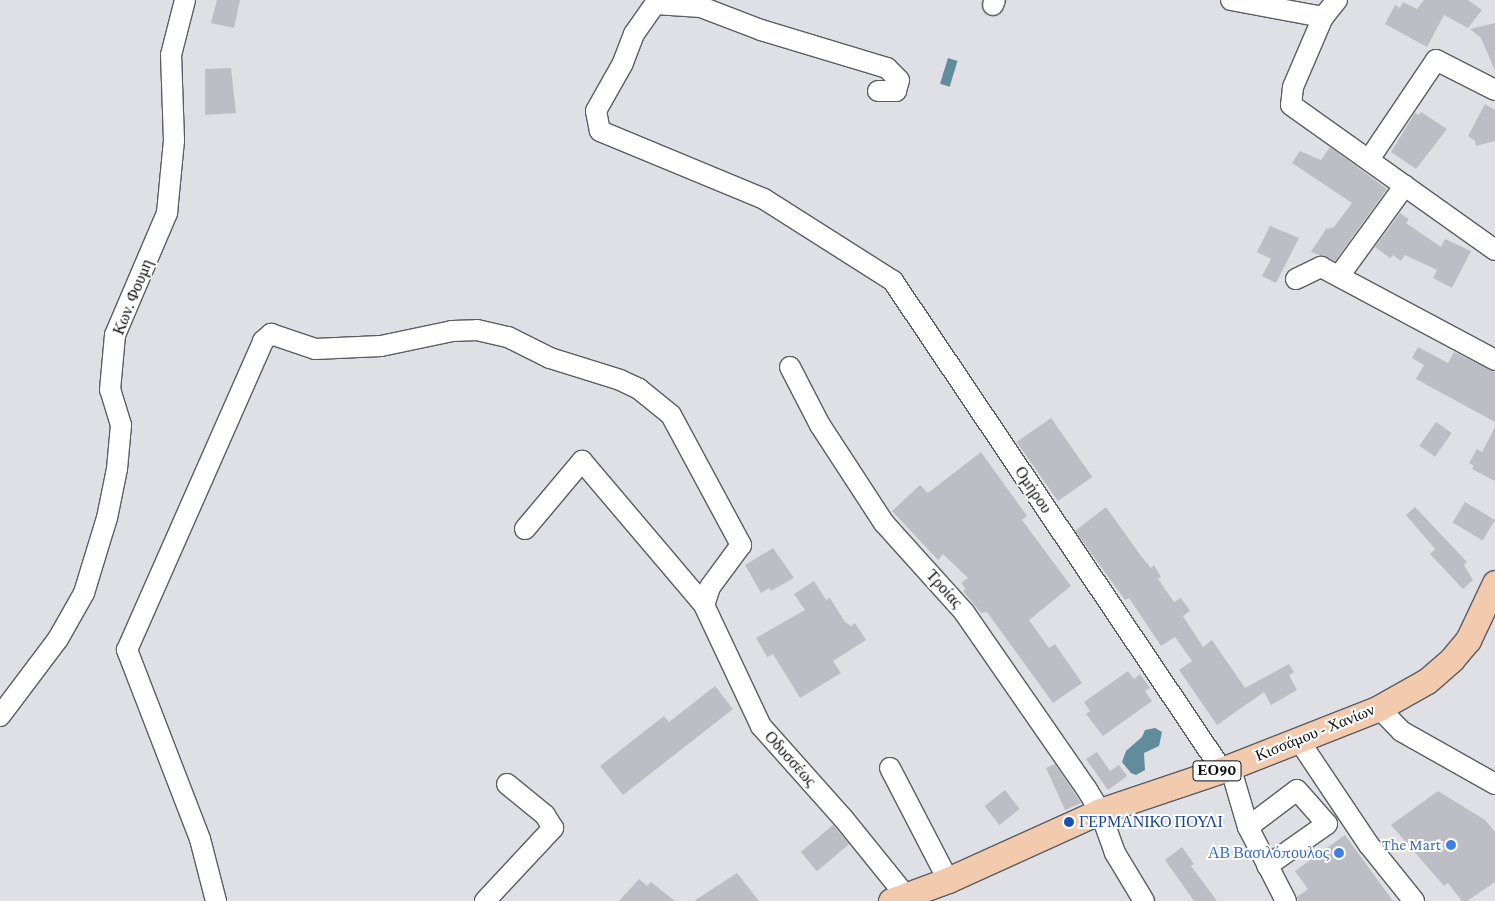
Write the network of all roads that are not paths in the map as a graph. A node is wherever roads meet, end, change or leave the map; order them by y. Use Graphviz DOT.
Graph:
graph roads {
  1 [pos="185,0"];
  2 [pos="1231,0"];
  3 [pos="1337,0"];
  4 [pos="1322,17"];
  5 [pos="1495,90"];
  6 [pos="878,91"];
  7 [pos="1370,158"];
  8 [pos="1405,185"];
  9 [pos="1495,250"];
  10 [pos="1339,276"];
  11 [pos="1296,279"];
  12 [pos="1495,360"];
  13 [pos="790,367"];
  14 [pos="525,530"];
  15 [pos="1495,582"];
  16 [pos="704,604"];
  17 [pos="1379,708"];
  18 [pos="0,716"];
  19 [pos="1298,739"];
  20 [pos="890,768"];
  21 [pos="1226,768"];
  22 [pos="507,784"];
  23 [pos="1495,784"];
  24 [pos="1100,811"];
  25 [pos="1248,827"];
  26 [pos="1267,866"];
  27 [pos="948,880"];
  28 [pos="899,898"];
  29 [pos="1284,899"];
  30 [pos="216,901"];
  31 [pos="485,901"];
  32 [pos="1144,901"];
  33 [pos="1414,901"];
  1 -- 18 [label="street, Κων. Φουμη"];
  2 -- 4 [label="street"];
  3 -- 4 [label="street"];
  4 -- 7 [label="street"];
  5 -- 7 [label="street"];
  6 -- 21 [label="street, Ομήρου"];
  7 -- 8 [label="street"];
  8 -- 9 [label="street"];
  8 -- 10 [label="street"];
  10 -- 11 [label="street"];
  10 -- 12 [label="street"];
  13 -- 24 [label="street, Τροίας"];
  14 -- 16 [label="street, Οδυσσέως"];
  15 -- 17 [label="main road, Κισσάμου - Χανίων / ΕΟ90"];
  16 -- 28 [label="street, Οδυσσέως"];
  16 -- 30 [label="street"];
  17 -- 19 [label="main road, Κισσάμου - Χανίων / ΕΟ90"];
  17 -- 23 [label="street"];
  19 -- 21 [label="main road, Κισσάμου - Χανίων / ΕΟ90"];
  19 -- 33 [label="street"];
  20 -- 27 [label="street"];
  21 -- 24 [label="main road, Κισσάμου - Χανίων / ΕΟ90"];
  21 -- 25 [label="street, Ομήρου"];
  22 -- 31 [label="street"];
  24 -- 27 [label="main road, Κισσάμου - Χανίων / ΕΟ90"];
  24 -- 32 [label="street, Τροίας"];
  25 -- 26 [label="street, Ομήρου"];
  25 -- 26 [label="street"];
  26 -- 29 [label="street, Ομήρου"];
  27 -- 28 [label="main road, Κισσάμου - Χανίων / ΕΟ90"];
}
